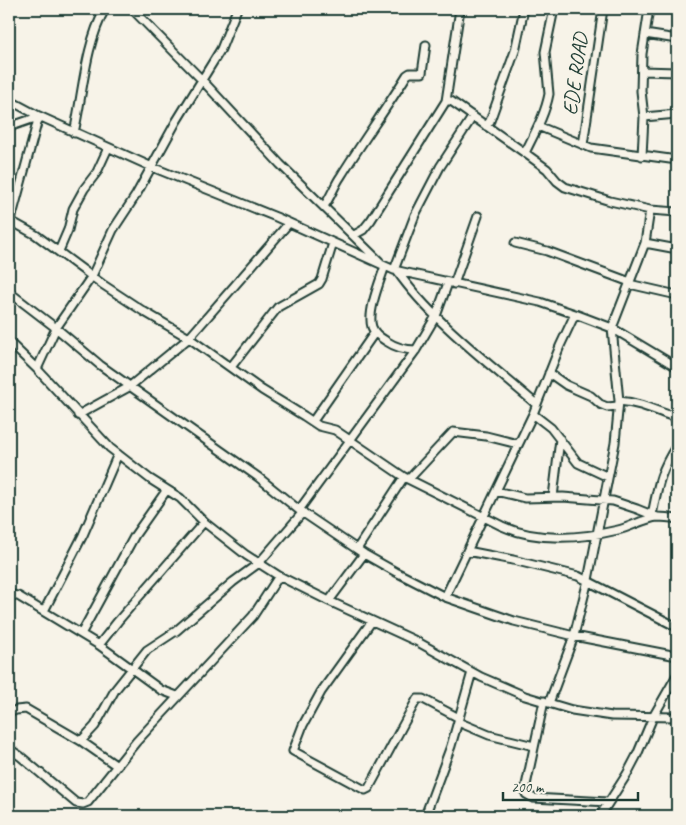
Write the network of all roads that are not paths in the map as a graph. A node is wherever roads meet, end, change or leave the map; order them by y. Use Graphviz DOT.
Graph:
graph roads {
  1 [pos="105,9"];
  2 [pos="132,9"];
  3 [pos="237,9"];
  4 [pos="460,9"];
  5 [pos="524,9"];
  6 [pos="554,9"];
  7 [pos="603,9"];
  8 [pos="649,9"];
  9 [pos="645,34"];
  10 [pos="677,39"];
  11 [pos="426,45"];
  12 [pos="642,71"];
  13 [pos="677,72"];
  14 [pos="202,80"];
  15 [pos="9,100"];
  16 [pos="446,101"];
  17 [pos="677,114"];
  18 [pos="473,116"];
  19 [pos="39,117"];
  20 [pos="644,117"];
  21 [pos="486,126"];
  22 [pos="538,126"];
  23 [pos="9,127"];
  24 [pos="74,132"];
  25 [pos="583,145"];
  26 [pos="108,148"];
  27 [pos="525,153"];
  28 [pos="642,156"];
  29 [pos="677,160"];
  30 [pos="152,167"];
  31 [pos="324,206"];
  32 [pos="650,210"];
  33 [pos="677,212"];
  34 [pos="478,216"];
  35 [pos="9,222"];
  36 [pos="289,223"];
  37 [pos="354,235"];
  38 [pos="333,242"];
  39 [pos="515,242"];
  40 [pos="645,243"];
  41 [pos="677,249"];
  42 [pos="59,251"];
  43 [pos="384,265"];
  44 [pos="396,270"];
  45 [pos="92,276"];
  46 [pos="451,283"];
  47 [pos="630,283"];
  48 [pos="9,292"];
  49 [pos="677,295"];
  50 [pos="575,314"];
  51 [pos="436,316"];
  52 [pos="56,328"];
  53 [pos="612,328"];
  54 [pos="375,332"];
  55 [pos="189,338"];
  56 [pos="9,342"];
  57 [pos="416,350"];
  58 [pos="231,367"];
  59 [pos="677,368"];
  60 [pos="37,369"];
  61 [pos="549,372"];
  62 [pos="129,387"];
  63 [pos="536,404"];
  64 [pos="619,404"];
  65 [pos="533,414"];
  66 [pos="78,416"];
  67 [pos="677,418"];
  68 [pos="313,421"];
  69 [pos="560,439"];
  70 [pos="351,440"];
  71 [pos="518,444"];
  72 [pos="677,445"];
  73 [pos="118,454"];
  74 [pos="608,477"];
  75 [pos="406,478"];
  76 [pos="166,491"];
  77 [pos="496,491"];
  78 [pos="553,497"];
  79 [pos="603,501"];
  80 [pos="301,511"];
  81 [pos="484,516"];
  82 [pos="655,516"];
  83 [pos="677,519"];
  84 [pos="204,522"];
  85 [pos="597,534"];
  86 [pos="357,549"];
  87 [pos="467,551"];
  88 [pos="364,554"];
  89 [pos="259,563"];
  90 [pos="279,576"];
  91 [pos="588,580"];
  92 [pos="9,594"];
  93 [pos="445,597"];
  94 [pos="329,601"];
  95 [pos="44,612"];
  96 [pos="372,621"];
  97 [pos="677,627"];
  98 [pos="81,634"];
  99 [pos="574,636"];
  100 [pos="99,645"];
  101 [pos="677,656"];
  102 [pos="131,668"];
  103 [pos="472,672"];
  104 [pos="677,675"];
  105 [pos="177,696"];
  106 [pos="546,702"];
  107 [pos="9,713"];
  108 [pos="652,717"];
  109 [pos="677,717"];
  110 [pos="459,720"];
  111 [pos="81,741"];
  112 [pos="534,746"];
  113 [pos="9,749"];
  114 [pos="116,766"];
  115 [pos="608,802"];
  116 [pos="425,816"];
  117 [pos="600,816"];
  1 -- 24 [label="street"];
  2 -- 14 [label="street"];
  3 -- 14 [label="street"];
  4 -- 16 [label="street"];
  5 -- 21 [label="street"];
  6 -- 22 [label="street"];
  7 -- 25 [label="street, EDE ROAD"];
  8 -- 9 [label="street"];
  9 -- 10 [label="street"];
  9 -- 12 [label="street"];
  11 -- 31 [label="street"];
  12 -- 13 [label="street"];
  12 -- 20 [label="street"];
  14 -- 30 [label="street"];
  14 -- 31 [label="street"];
  15 -- 19 [label="street"];
  16 -- 18 [label="street"];
  16 -- 37 [label="street"];
  17 -- 20 [label="street"];
  18 -- 21 [label="street"];
  18 -- 44 [label="street"];
  19 -- 23 [label="street"];
  19 -- 24 [label="street"];
  19 -- 35 [label="street"];
  20 -- 28 [label="street"];
  21 -- 27 [label="street"];
  22 -- 25 [label="street"];
  22 -- 27 [label="street"];
  24 -- 26 [label="street"];
  25 -- 28 [label="street"];
  26 -- 30 [label="street"];
  26 -- 42 [label="street"];
  27 -- 32 [label="street"];
  28 -- 29 [label="street"];
  30 -- 36 [label="street"];
  30 -- 45 [label="street"];
  31 -- 37 [label="street"];
  32 -- 33 [label="street"];
  32 -- 40 [label="street"];
  34 -- 46 [label="street"];
  35 -- 42 [label="street"];
  36 -- 38 [label="street"];
  36 -- 55 [label="street"];
  37 -- 43 [label="street"];
  38 -- 43 [label="street"];
  38 -- 58 [label="street"];
  39 -- 47 [label="street"];
  40 -- 41 [label="street"];
  40 -- 47 [label="street"];
  42 -- 45 [label="street"];
  43 -- 44 [label="street"];
  43 -- 54 [label="street"];
  44 -- 46 [label="street"];
  44 -- 51 [label="street"];
  45 -- 52 [label="street"];
  45 -- 55 [label="street"];
  46 -- 50 [label="street"];
  46 -- 51 [label="street"];
  47 -- 49 [label="street"];
  47 -- 53 [label="street"];
  48 -- 52 [label="street"];
  50 -- 53 [label="street"];
  50 -- 61 [label="street"];
  51 -- 57 [label="street"];
  51 -- 63 [label="street"];
  52 -- 60 [label="street"];
  52 -- 62 [label="street"];
  53 -- 59 [label="street"];
  53 -- 64 [label="street"];
  54 -- 57 [label="street"];
  54 -- 68 [label="street"];
  55 -- 58 [label="street"];
  55 -- 62 [label="street"];
  56 -- 60 [label="street"];
  57 -- 70 [label="street"];
  58 -- 68 [label="street"];
  60 -- 66 [label="street"];
  61 -- 63 [label="street"];
  61 -- 64 [label="street"];
  62 -- 66 [label="street"];
  62 -- 80 [label="street"];
  63 -- 65 [label="street"];
  64 -- 67 [label="street"];
  64 -- 74 [label="street"];
  65 -- 69 [label="street"];
  65 -- 71 [label="street"];
  66 -- 73 [label="street"];
  68 -- 70 [label="street"];
  69 -- 74 [label="street"];
  69 -- 78 [label="street"];
  70 -- 75 [label="street"];
  70 -- 80 [label="street"];
  71 -- 75 [label="street"];
  71 -- 77 [label="street"];
  72 -- 82 [label="street"];
  73 -- 76 [label="street"];
  73 -- 95 [label="street"];
  74 -- 79 [label="street"];
  75 -- 81 [label="street"];
  75 -- 86 [label="street"];
  76 -- 84 [label="street"];
  76 -- 98 [label="street"];
  77 -- 78 [label="street"];
  77 -- 81 [label="street"];
  78 -- 79 [label="street"];
  79 -- 82 [label="street"];
  79 -- 85 [label="street"];
  80 -- 86 [label="street"];
  80 -- 89 [label="street"];
  81 -- 85 [label="street"];
  81 -- 87 [label="street"];
  82 -- 83 [label="street"];
  82 -- 85 [label="street"];
  84 -- 89 [label="street"];
  84 -- 100 [label="street"];
  85 -- 91 [label="street"];
  86 -- 88 [label="street"];
  87 -- 91 [label="street"];
  87 -- 93 [label="street"];
  88 -- 93 [label="street"];
  88 -- 94 [label="street"];
  89 -- 90 [label="street"];
  89 -- 102 [label="street"];
  90 -- 94 [label="street"];
  90 -- 105 [label="street"];
  91 -- 97 [label="street"];
  91 -- 99 [label="street"];
  92 -- 95 [label="street"];
  93 -- 99 [label="street"];
  94 -- 96 [label="street"];
  95 -- 98 [label="street"];
  96 -- 103 [label="street"];
  96 -- 110 [label="street"];
  98 -- 100 [label="street"];
  99 -- 101 [label="street"];
  99 -- 106 [label="street"];
  100 -- 102 [label="street"];
  102 -- 105 [label="street"];
  102 -- 111 [label="street"];
  103 -- 106 [label="street"];
  103 -- 110 [label="street"];
  104 -- 108 [label="street"];
  105 -- 114 [label="street"];
  106 -- 108 [label="street"];
  106 -- 112 [label="street"];
  107 -- 111 [label="street"];
  108 -- 109 [label="street"];
  108 -- 115 [label="street"];
  110 -- 112 [label="street"];
  110 -- 116 [label="street"];
  111 -- 114 [label="street"];
  112 -- 115 [label="street"];
  113 -- 114 [label="street"];
  115 -- 117 [label="street"];
}
